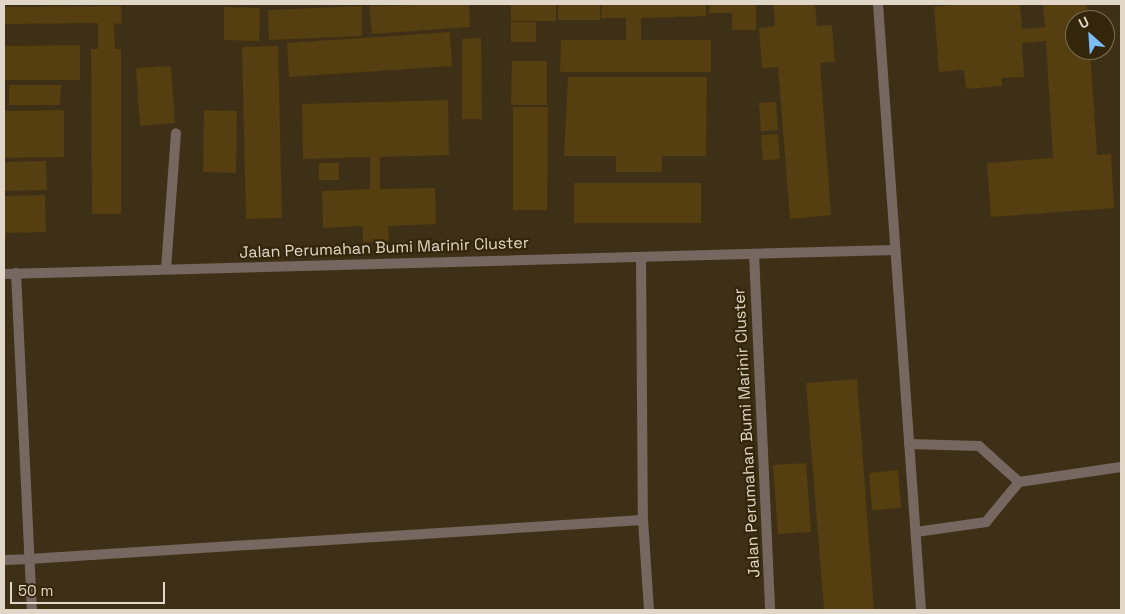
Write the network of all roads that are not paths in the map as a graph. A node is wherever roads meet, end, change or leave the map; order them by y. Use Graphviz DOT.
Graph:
graph roads {
  1 [pos="878,4"];
  2 [pos="176,133"];
  3 [pos="895,250"];
  4 [pos="754,254"];
  5 [pos="641,256"];
  6 [pos="166,269"];
  7 [pos="4,274"];
  8 [pos="16,274"];
  9 [pos="909,444"];
  10 [pos="1121,467"];
  11 [pos="1019,482"];
  12 [pos="643,520"];
  13 [pos="916,532"];
  14 [pos="29,559"];
  15 [pos="4,560"];
  16 [pos="32,610"];
  17 [pos="649,610"];
  18 [pos="770,610"];
  19 [pos="921,610"];
  1 -- 3 [label="street"];
  2 -- 6 [label="street"];
  3 -- 4 [label="street, Jalan Perumahan Bumi Marinir Cluster"];
  3 -- 9 [label="street"];
  4 -- 5 [label="street, Jalan Perumahan Bumi Marinir Cluster"];
  4 -- 18 [label="street, Jalan Perumahan Bumi Marinir Cluster"];
  5 -- 6 [label="street, Jalan Perumahan Bumi Marinir Cluster"];
  5 -- 12 [label="street"];
  6 -- 8 [label="street, Jalan Perumahan Bumi Marinir Cluster"];
  7 -- 8 [label="street, Jalan Perumahan Bumi Marinir Cluster"];
  8 -- 14 [label="street"];
  9 -- 11 [label="street"];
  9 -- 13 [label="street"];
  10 -- 11 [label="street"];
  11 -- 13 [label="street"];
  12 -- 14 [label="street"];
  12 -- 17 [label="street"];
  13 -- 19 [label="street"];
  14 -- 15 [label="street"];
  14 -- 16 [label="street"];
}
